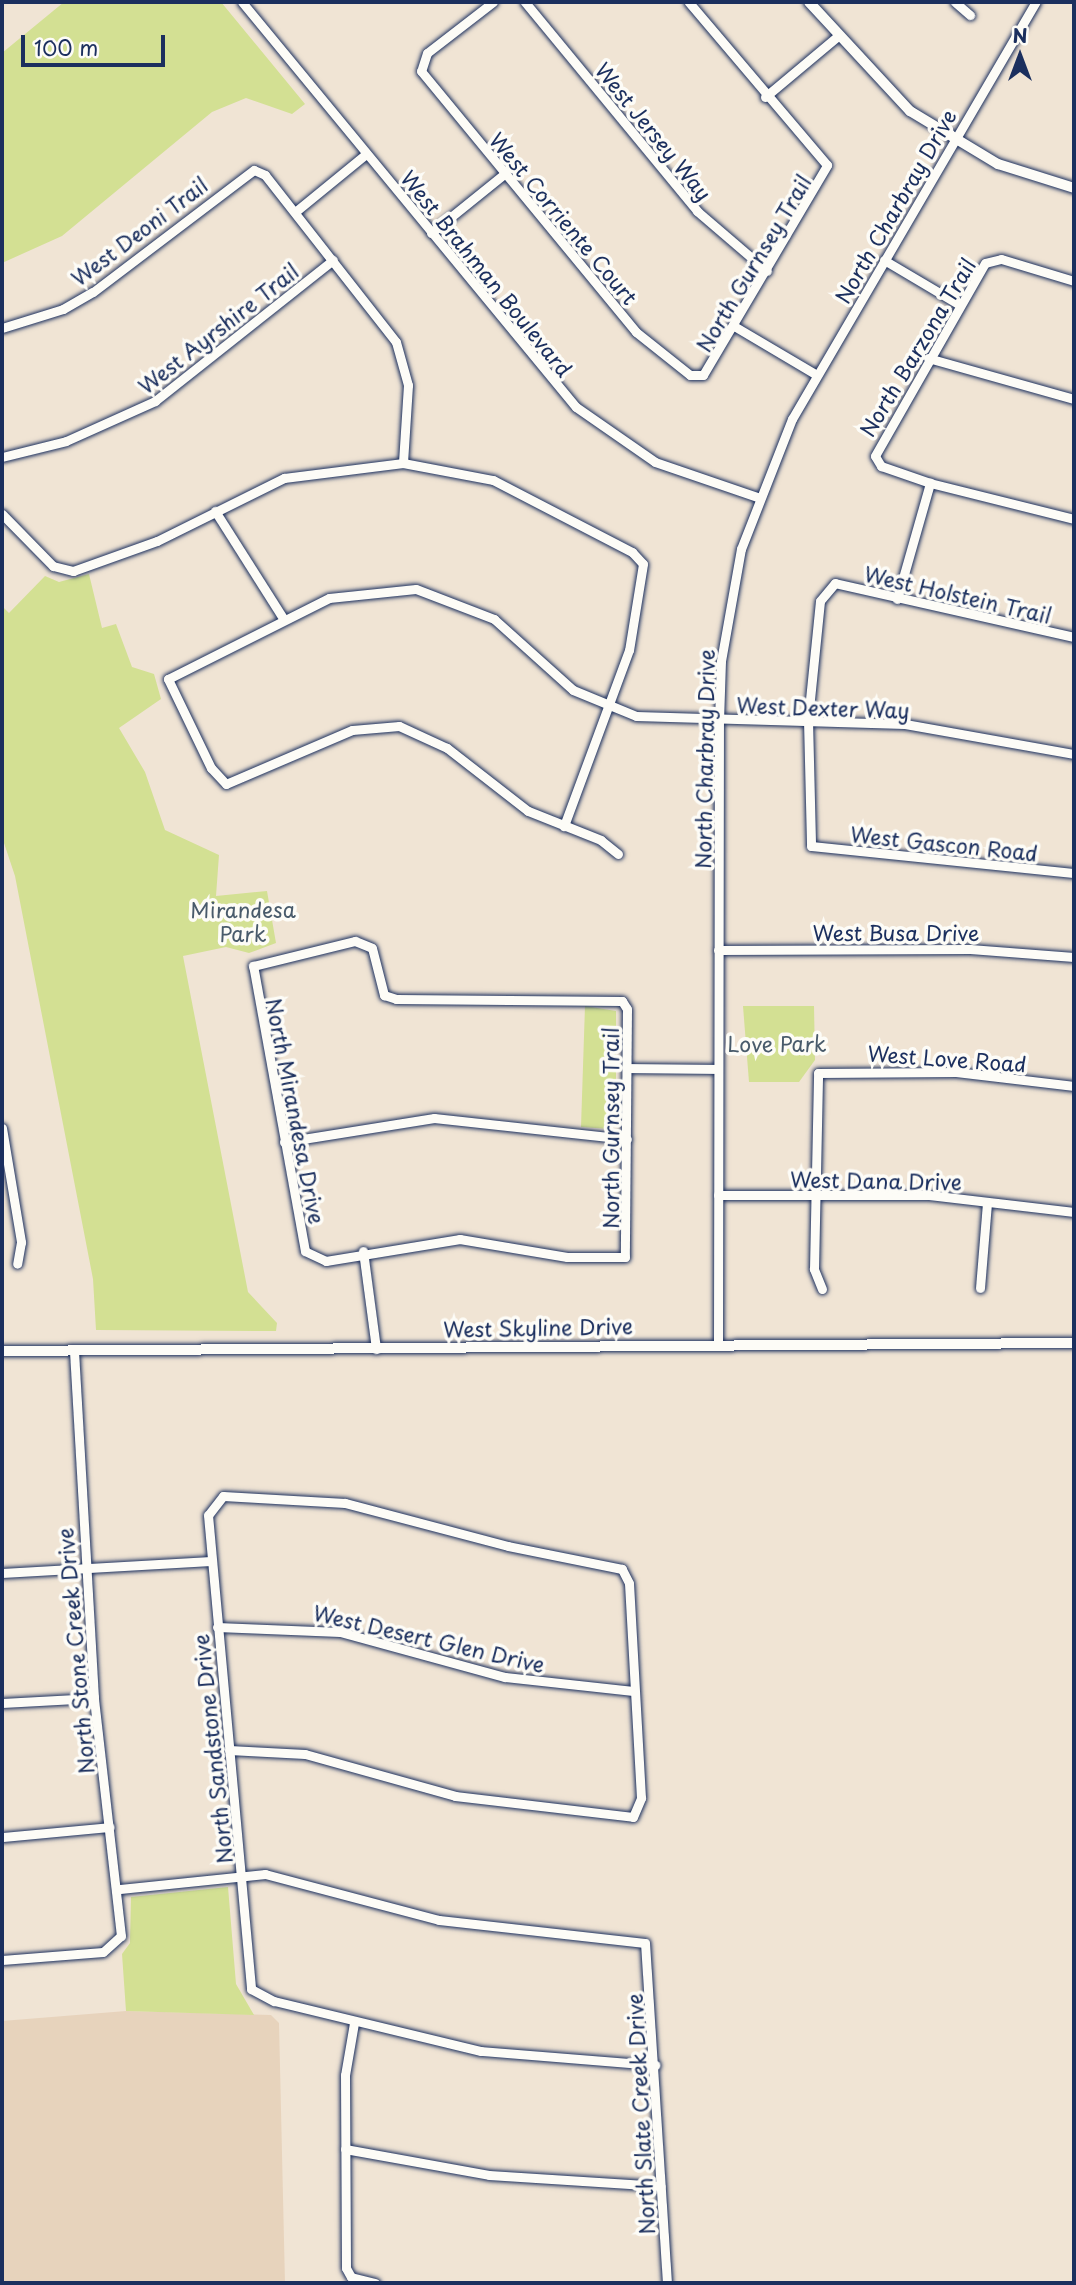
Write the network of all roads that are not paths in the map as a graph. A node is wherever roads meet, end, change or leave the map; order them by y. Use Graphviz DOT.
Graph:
graph roads {
  1 [pos="242,2"];
  2 [pos="493,2"];
  3 [pos="526,2"];
  4 [pos="690,2"];
  5 [pos="809,2"];
  6 [pos="955,2"];
  7 [pos="1035,2"];
  8 [pos="970,15"];
  9 [pos="838,36"];
  10 [pos="765,97"];
  11 [pos="953,140"];
  12 [pos="366,153"];
  13 [pos="503,175"];
  14 [pos="1074,188"];
  15 [pos="295,212"];
  16 [pos="431,233"];
  17 [pos="333,260"];
  18 [pos="884,260"];
  19 [pos="768,271"];
  20 [pos="1074,281"];
  21 [pos="960,305"];
  22 [pos="734,326"];
  23 [pos="2,328"];
  24 [pos="928,358"];
  25 [pos="702,375"];
  26 [pos="817,375"];
  27 [pos="1074,399"];
  28 [pos="2,457"];
  29 [pos="403,463"];
  30 [pos="930,483"];
  31 [pos="757,497"];
  32 [pos="215,511"];
  33 [pos="2,514"];
  34 [pos="1074,519"];
  35 [pos="897,599"];
  36 [pos="283,618"];
  37 [pos="1074,637"];
  38 [pos="610,709"];
  39 [pos="808,720"];
  40 [pos="719,721"];
  41 [pos="1074,754"];
  42 [pos="564,827"];
  43 [pos="618,853"];
  44 [pos="1074,873"];
  45 [pos="718,950"];
  46 [pos="1074,957"];
  47 [pos="622,1001"];
  48 [pos="627,1068"];
  49 [pos="718,1069"];
  50 [pos="1074,1086"];
  51 [pos="2,1128"];
  52 [pos="627,1139"];
  53 [pos="284,1142"];
  54 [pos="5,1168"];
  55 [pos="718,1195"];
  56 [pos="813,1195"];
  57 [pos="987,1202"];
  58 [pos="1074,1212"];
  59 [pos="363,1251"];
  60 [pos="17,1264"];
  61 [pos="822,1289"];
  62 [pos="980,1289"];
  63 [pos="718,1342"];
  64 [pos="1074,1343"];
  65 [pos="376,1349"];
  66 [pos="74,1350"];
  67 [pos="2,1351"];
  68 [pos="211,1561"];
  69 [pos="84,1571"];
  70 [pos="2,1573"];
  71 [pos="217,1627"];
  72 [pos="633,1691"];
  73 [pos="94,1698"];
  74 [pos="2,1703"];
  75 [pos="229,1750"];
  76 [pos="110,1827"];
  77 [pos="2,1837"];
  78 [pos="241,1875"];
  79 [pos="120,1889"];
  80 [pos="2,1960"];
  81 [pos="354,2023"];
  82 [pos="655,2065"];
  83 [pos="345,2149"];
  84 [pos="661,2186"];
  85 [pos="374,2283"];
  86 [pos="667,2283"];
  1 -- 12 [label="street, West Brahman Boulevard"];
  2 -- 13 [label="street, West Corriente Court"];
  3 -- 19 [label="street, West Jersey Way"];
  4 -- 10 [label="street"];
  5 -- 9 [label="street"];
  6 -- 8 [label="street"];
  7 -- 11 [label="street, North Charbray Drive"];
  9 -- 10 [label="street"];
  9 -- 11 [label="street"];
  10 -- 19 [label="street, North Gurnsey Trail"];
  11 -- 14 [label="street"];
  11 -- 18 [label="street, North Charbray Drive"];
  12 -- 15 [label="street"];
  12 -- 16 [label="street, West Brahman Boulevard"];
  13 -- 16 [label="street"];
  13 -- 25 [label="street, West Corriente Court"];
  15 -- 17 [label="street"];
  15 -- 23 [label="street, West Deoni Trail"];
  16 -- 31 [label="street, West Brahman Boulevard"];
  17 -- 28 [label="street, West Ayrshire Trail"];
  17 -- 29 [label="street"];
  18 -- 21 [label="street"];
  18 -- 26 [label="street, North Charbray Drive"];
  19 -- 22 [label="street, North Gurnsey Trail"];
  20 -- 21 [label="street, North Barzona Trail"];
  21 -- 24 [label="street, North Barzona Trail"];
  22 -- 25 [label="street, North Gurnsey Trail"];
  22 -- 26 [label="street"];
  24 -- 27 [label="street"];
  24 -- 30 [label="street, North Barzona Trail"];
  26 -- 31 [label="street, North Charbray Drive"];
  29 -- 32 [label="street"];
  29 -- 38 [label="street"];
  30 -- 34 [label="street"];
  30 -- 35 [label="street"];
  31 -- 40 [label="street, North Charbray Drive"];
  32 -- 33 [label="street"];
  32 -- 36 [label="street"];
  35 -- 37 [label="street, West Holstein Trail"];
  35 -- 39 [label="street, West Holstein Trail"];
  36 -- 38 [label="street, West Dexter Way"];
  36 -- 42 [label="street, West Dexter Way"];
  38 -- 40 [label="street, West Dexter Way"];
  38 -- 42 [label="street"];
  39 -- 40 [label="street, West Dexter Way"];
  39 -- 41 [label="street, West Dexter Way"];
  39 -- 44 [label="street, West Gascon Road"];
  40 -- 45 [label="street, North Charbray Drive"];
  42 -- 43 [label="street"];
  45 -- 46 [label="street, West Busa Drive"];
  45 -- 49 [label="street, North Charbray Drive"];
  47 -- 48 [label="street, North Gurnsey Trail"];
  47 -- 53 [label="street, North Mirandesa Drive"];
  48 -- 49 [label="street"];
  48 -- 52 [label="street, North Gurnsey Trail"];
  49 -- 55 [label="street, North Charbray Drive"];
  50 -- 56 [label="street, West Love Road"];
  51 -- 54 [label="street"];
  52 -- 53 [label="street"];
  52 -- 59 [label="street, North Gurnsey Trail"];
  53 -- 59 [label="street, North Mirandesa Drive"];
  54 -- 60 [label="street"];
  55 -- 56 [label="street, West Dana Drive"];
  55 -- 63 [label="street, North Charbray Drive"];
  56 -- 57 [label="street, West Dana Drive"];
  56 -- 61 [label="street"];
  57 -- 58 [label="street, West Dana Drive"];
  57 -- 62 [label="street"];
  59 -- 65 [label="street"];
  63 -- 64 [label="street, West Skyline Drive"];
  63 -- 65 [label="street, West Skyline Drive"];
  65 -- 66 [label="street, West Skyline Drive"];
  66 -- 67 [label="street, West Skyline Drive"];
  66 -- 69 [label="street, North Stone Creek Drive"];
  68 -- 69 [label="street"];
  68 -- 71 [label="street, North Sandstone Drive"];
  68 -- 72 [label="street, North Sandstone Drive"];
  69 -- 70 [label="street"];
  69 -- 73 [label="street, North Stone Creek Drive"];
  71 -- 72 [label="street, West Desert Glen Drive"];
  71 -- 75 [label="street, North Sandstone Drive"];
  72 -- 75 [label="street"];
  73 -- 74 [label="street"];
  73 -- 76 [label="street, North Stone Creek Drive"];
  75 -- 78 [label="street, North Sandstone Drive"];
  76 -- 77 [label="street"];
  76 -- 79 [label="street, North Stone Creek Drive"];
  78 -- 79 [label="street"];
  78 -- 81 [label="street, North Sandstone Drive"];
  78 -- 82 [label="street, North Slate Creek Drive"];
  79 -- 80 [label="street, North Stone Creek Drive"];
  81 -- 82 [label="street"];
  81 -- 83 [label="street"];
  82 -- 84 [label="street, North Slate Creek Drive"];
  83 -- 84 [label="street"];
  83 -- 85 [label="street"];
  84 -- 86 [label="street, North Slate Creek Drive"];
}
